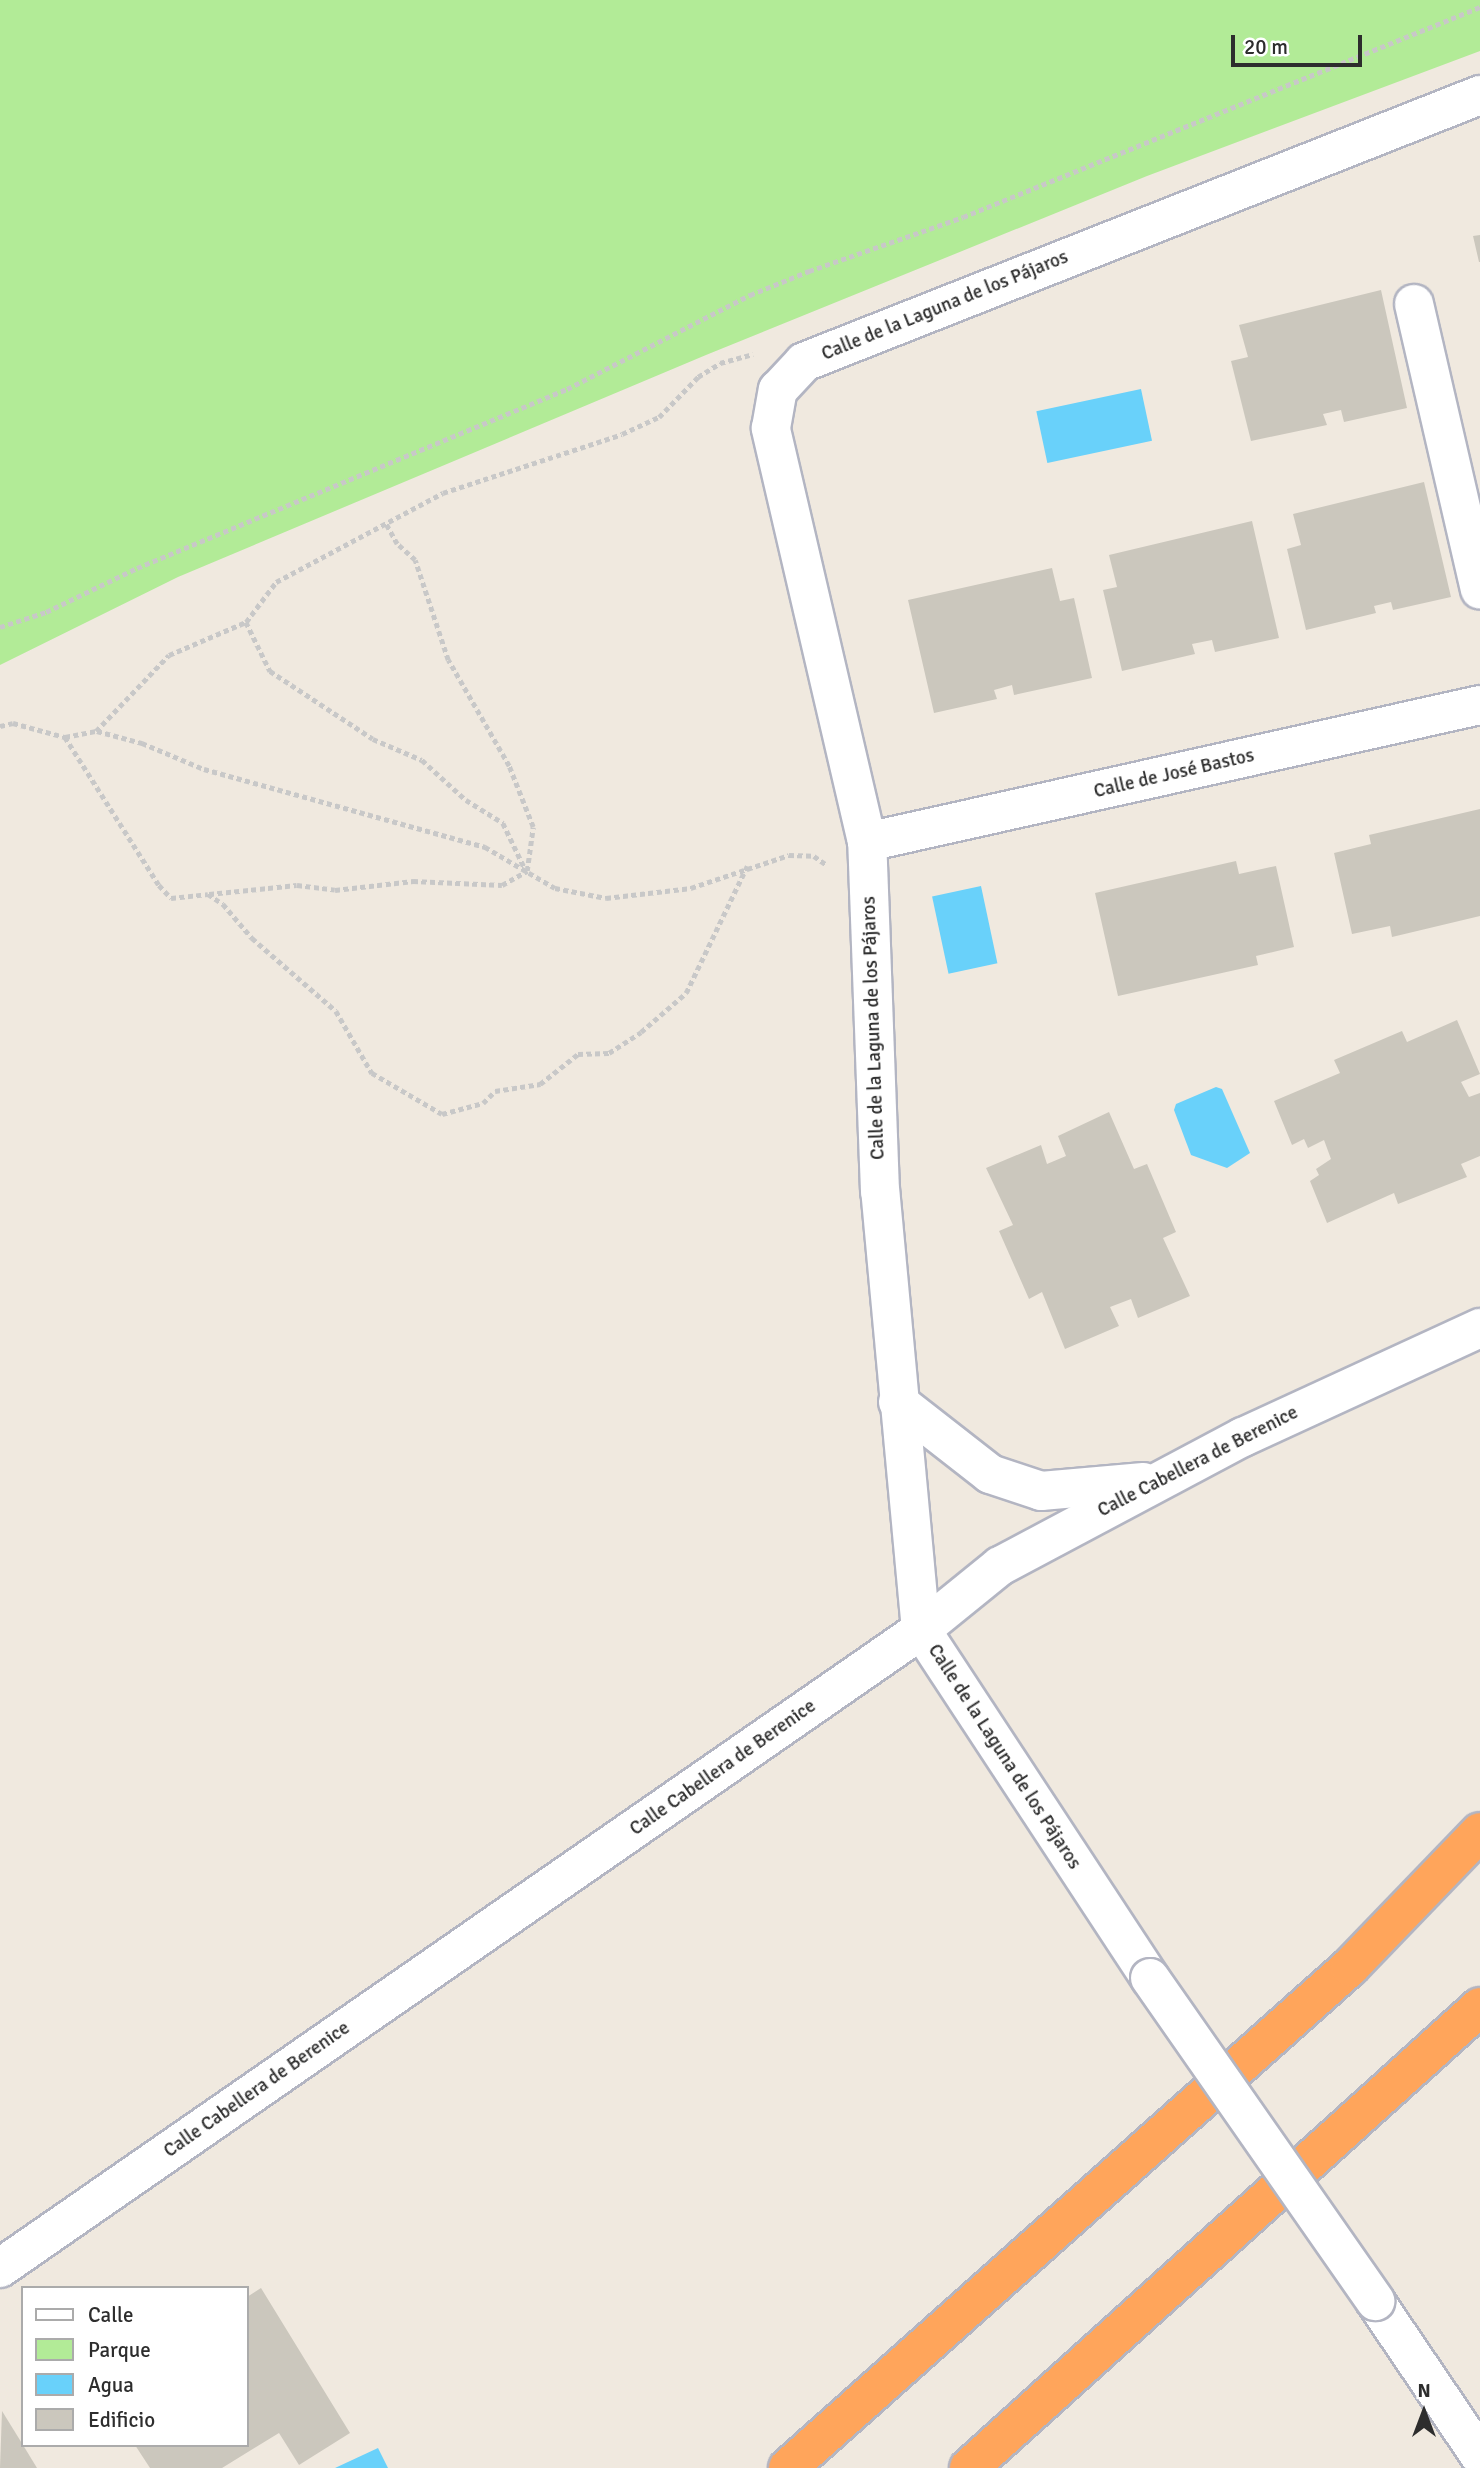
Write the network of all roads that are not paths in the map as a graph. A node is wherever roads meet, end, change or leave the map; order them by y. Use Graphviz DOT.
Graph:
graph roads {
  1 [pos="1480,95"];
  2 [pos="1414,304"];
  3 [pos="1480,589"];
  4 [pos="1480,705"];
  5 [pos="867,842"];
  6 [pos="1480,1328"];
  7 [pos="898,1402"];
  8 [pos="1160,1480"];
  9 [pos="921,1630"];
  10 [pos="1480,1832"];
  11 [pos="1480,2007"];
  12 [pos="0,2268"];
  13 [pos="1480,2456"];
  14 [pos="788,2468"];
  15 [pos="969,2468"];
  1 -- 5 [label="street, Calle de la Laguna de los Pájaros"];
  2 -- 3 [label="street"];
  4 -- 5 [label="street, Calle de José Bastos"];
  5 -- 7 [label="street, Calle de la Laguna de los Pájaros"];
  6 -- 8 [label="street, Calle Cabellera de Berenice"];
  7 -- 8 [label="street"];
  7 -- 9 [label="street, Calle de la Laguna de los Pájaros"];
  8 -- 9 [label="street, Calle Cabellera de Berenice"];
  9 -- 12 [label="street, Calle Cabellera de Berenice"];
  9 -- 13 [label="street, Calle de la Laguna de los Pájaros, bridge"];
  10 -- 14 [label="highway"];
  11 -- 15 [label="highway"];
}
